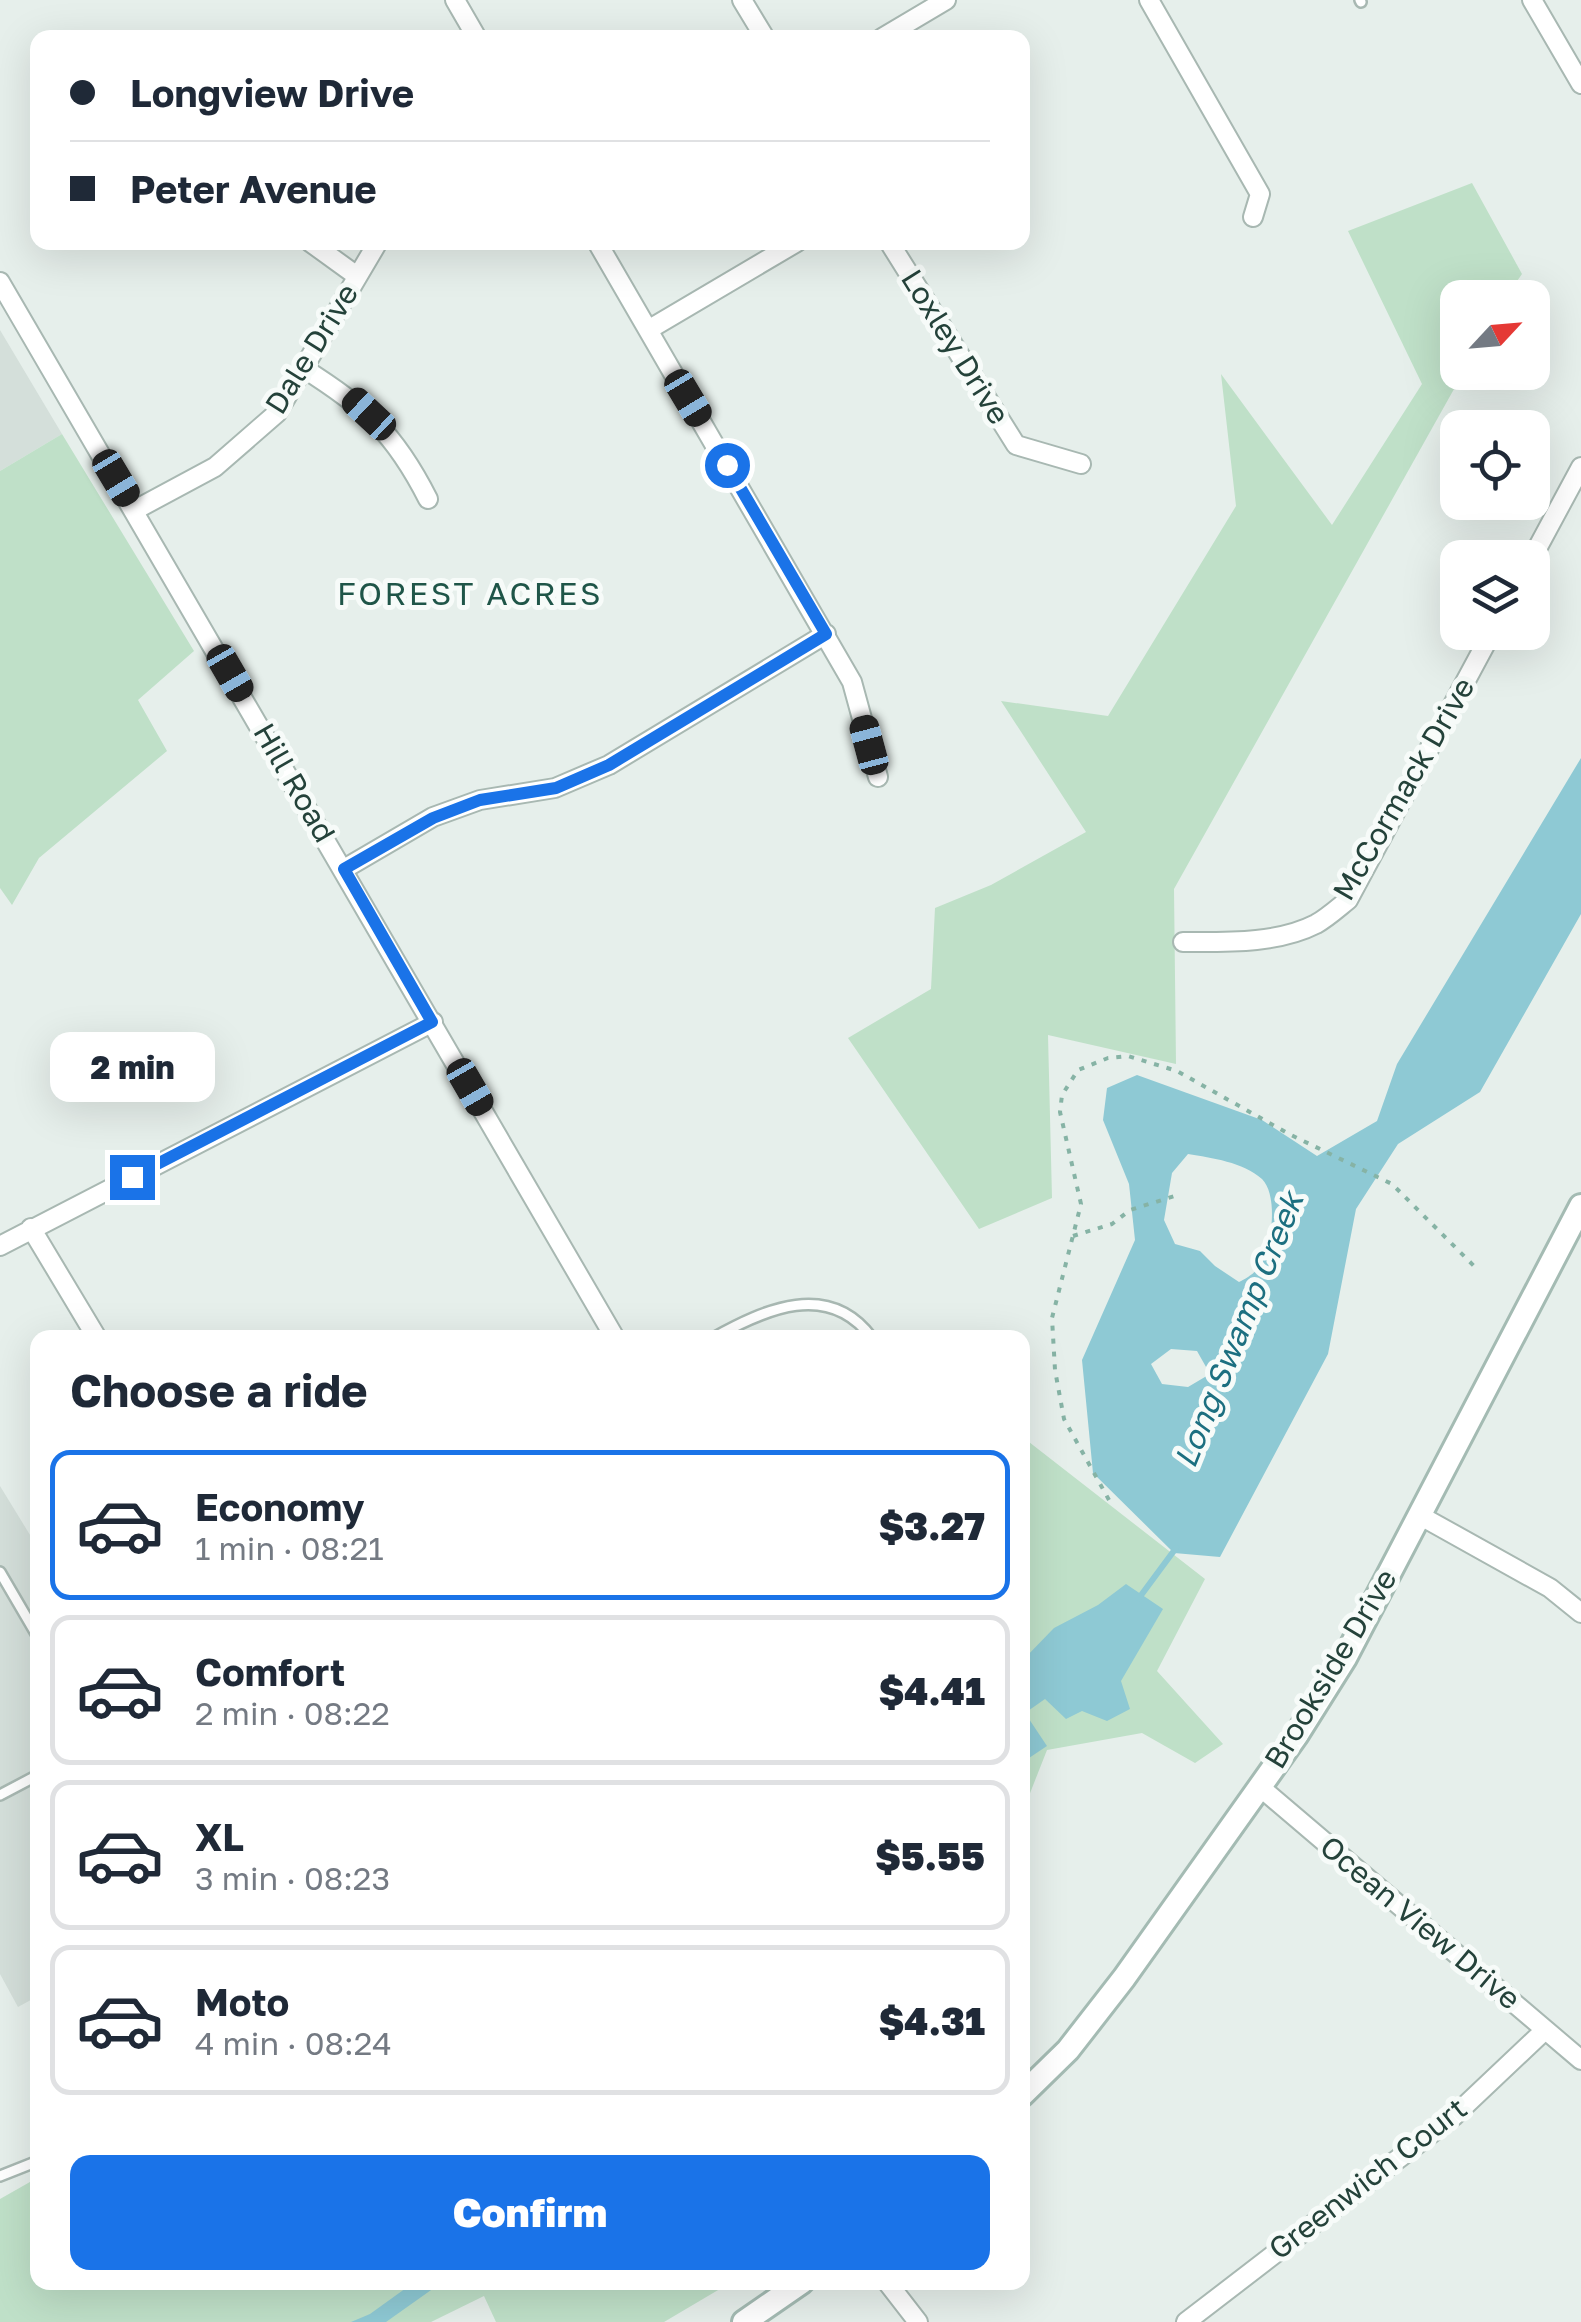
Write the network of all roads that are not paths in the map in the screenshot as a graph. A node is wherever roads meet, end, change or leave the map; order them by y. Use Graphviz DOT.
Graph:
graph roads {
  1 [pos="456,0"];
  2 [pos="742,0"];
  3 [pos="946,0"];
  4 [pos="1149,0"];
  5 [pos="1532,0"];
  6 [pos="473,30"];
  7 [pos="760,30"];
  8 [pos="895,30"];
  9 [pos="1581,84"];
  10 [pos="1253,218"];
  11 [pos="321,250"];
  12 [pos="373,250"];
  13 [pos="602,250"];
  14 [pos="783,250"];
  15 [pos="894,250"];
  16 [pos="357,276"];
  17 [pos="0,282"];
  18 [pos="648,330"];
  19 [pos="302,368"];
  20 [pos="1081,464"];
  21 [pos="1581,467"];
  22 [pos="428,499"];
  23 [pos="135,510"];
  24 [pos="1542,540"];
  25 [pos="826,634"];
  26 [pos="1482,650"];
  27 [pos="878,776"];
  28 [pos="344,869"];
  29 [pos="1183,942"];
  30 [pos="432,1022"];
  31 [pos="1581,1206"];
  32 [pos="31,1228"];
  33 [pos="0,1246"];
  34 [pos="93,1330"];
  35 [pos="610,1330"];
  36 [pos="727,1330"];
  37 [pos="866,1330"];
  38 [pos="1419,1516"];
  39 [pos="0,1572"];
  40 [pos="1581,1612"];
  41 [pos="30,1624"];
  42 [pos="30,1779"];
  43 [pos="1260,1786"];
  44 [pos="0,1795"];
  45 [pos="1545,2030"];
  46 [pos="1581,2060"];
  47 [pos="1030,2087"];
  48 [pos="30,2163"];
  49 [pos="0,2176"];
  50 [pos="790,2290"];
  51 [pos="893,2290"];
  52 [pos="744,2322"];
  53 [pos="918,2322"];
  54 [pos="1186,2322"];
  1 -- 6 [label="street"];
  2 -- 7 [label="street"];
  3 -- 8 [label="street"];
  4 -- 10 [label="street"];
  5 -- 9 [label="street"];
  11 -- 16 [label="street"];
  12 -- 16 [label="street, Dale Drive"];
  13 -- 18 [label="street"];
  14 -- 18 [label="street"];
  15 -- 20 [label="street, Loxley Drive"];
  16 -- 19 [label="street, Dale Drive"];
  17 -- 23 [label="street, Hill Road"];
  18 -- 25 [label="street"];
  19 -- 22 [label="street"];
  19 -- 23 [label="street, Dale Drive"];
  21 -- 24 [label="street"];
  23 -- 28 [label="street, Hill Road"];
  25 -- 27 [label="street"];
  25 -- 28 [label="street"];
  26 -- 29 [label="street, McCormack Drive"];
  28 -- 30 [label="street, Hill Road"];
  30 -- 32 [label="street"];
  30 -- 35 [label="street, Hill Road"];
  31 -- 38 [label="street, Brookside Drive"];
  32 -- 33 [label="street"];
  32 -- 34 [label="street"];
  36 -- 37 [label="lane"];
  38 -- 40 [label="street"];
  38 -- 43 [label="street, Brookside Drive"];
  39 -- 41 [label="lane"];
  42 -- 44 [label="lane"];
  43 -- 45 [label="street, Ocean View Drive"];
  43 -- 47 [label="street, Brookside Drive"];
  45 -- 46 [label="street, Ocean View Drive"];
  45 -- 54 [label="street, Greenwich Court"];
  48 -- 49 [label="lane"];
  50 -- 52 [label="street"];
  51 -- 53 [label="street"];
}
